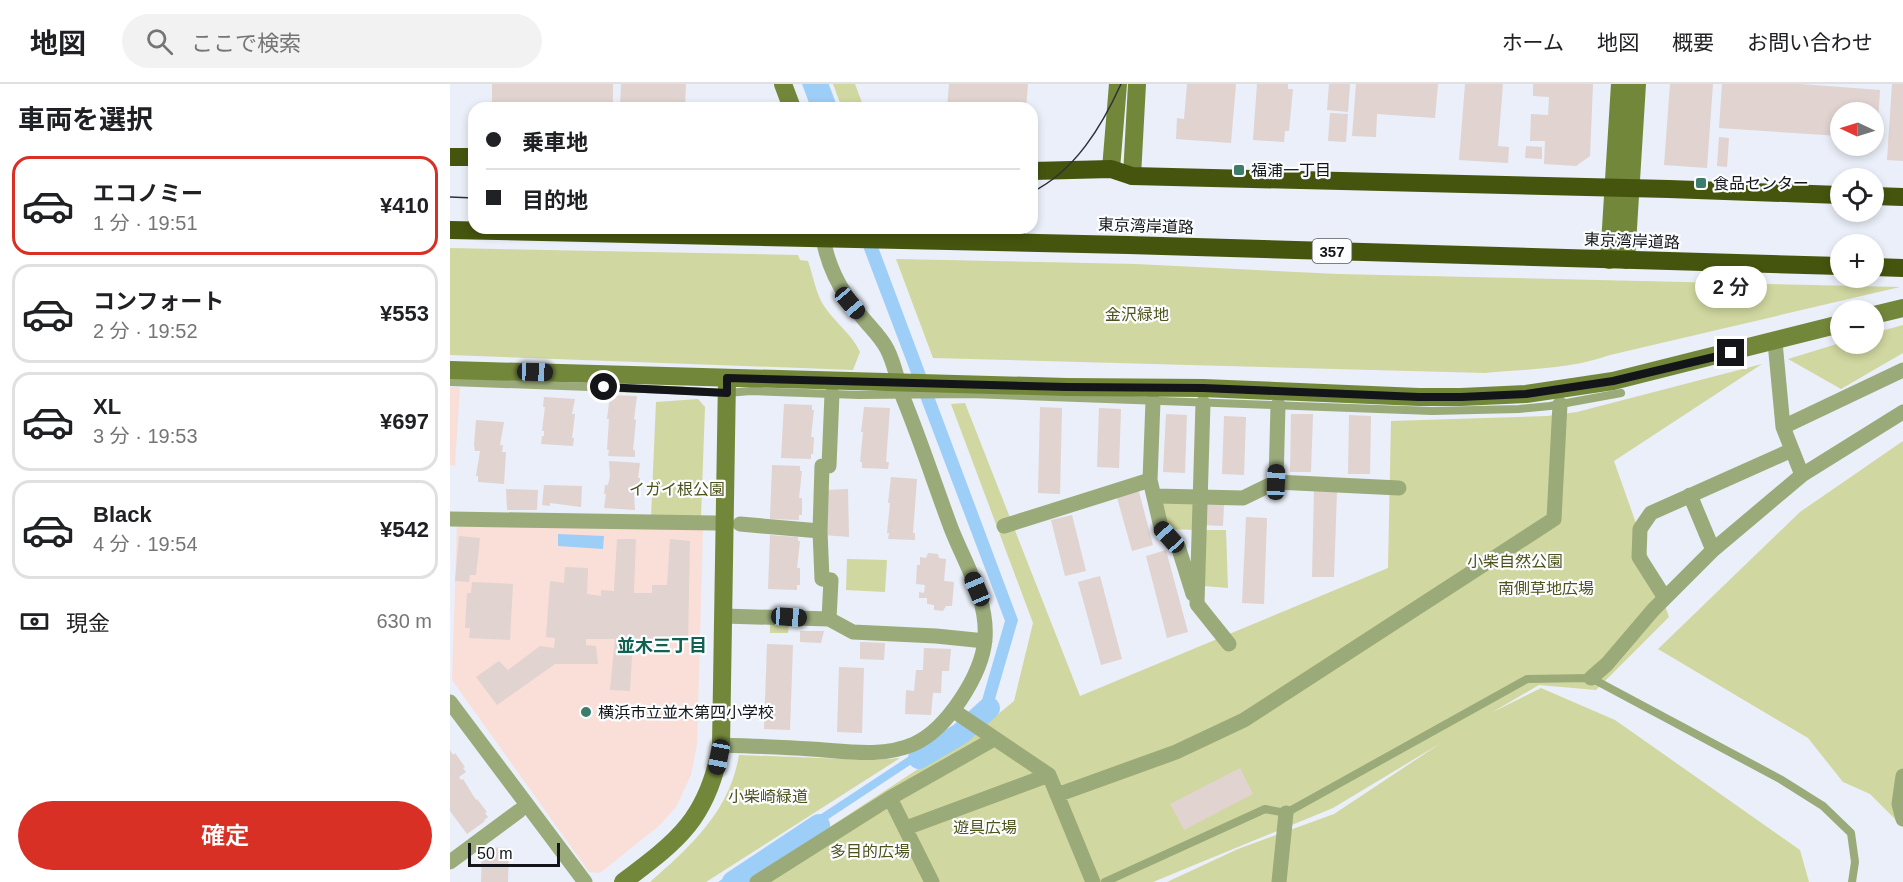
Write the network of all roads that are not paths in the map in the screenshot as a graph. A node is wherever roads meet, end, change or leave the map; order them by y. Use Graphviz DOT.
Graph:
graph roads {
  1 [pos="783,84"];
  2 [pos="1118,84"];
  3 [pos="1137,84"];
  4 [pos="1620,84"];
  5 [pos="1637,84"];
  6 [pos="790,102"];
  7 [pos="450,157"];
  8 [pos="468,157"];
  9 [pos="1111,169"];
  10 [pos="1038,171"];
  11 [pos="1132,176"];
  12 [pos="1622,188"];
  13 [pos="1830,195"];
  14 [pos="1884,196"];
  15 [pos="1903,197"];
  16 [pos="450,230"];
  17 [pos="468,230"];
  18 [pos="822,234"];
  19 [pos="848,234"];
  20 [pos="1026,234"];
  21 [pos="1128,245"];
  22 [pos="1617,260"];
  23 [pos="1830,266"];
  24 [pos="1884,267"];
  25 [pos="1903,268"];
  26 [pos="1903,308"];
  27 [pos="1884,313"];
  28 [pos="1830,327"];
  29 [pos="1775,342"];
  30 [pos="450,370"];
  31 [pos="1903,370"];
  32 [pos="450,382"];
  33 [pos="727,386"];
  34 [pos="909,388"];
  35 [pos="942,389"];
  36 [pos="1621,393"];
  37 [pos="832,394"];
  38 [pos="1153,401"];
  39 [pos="1203,403"];
  40 [pos="1560,404"];
  41 [pos="1278,405"];
  42 [pos="1903,412"];
  43 [pos="1783,427"];
  44 [pos="1792,450"];
  45 [pos="1802,475"];
  46 [pos="1150,480"];
  47 [pos="1276,482"];
  48 [pos="1398,488"];
  49 [pos="1690,495"];
  50 [pos="1155,496"];
  51 [pos="1201,497"];
  52 [pos="450,519"];
  53 [pos="715,523"];
  54 [pos="740,524"];
  55 [pos="1004,526"];
  56 [pos="820,531"];
  57 [pos="1713,550"];
  58 [pos="1665,598"];
  59 [pos="1197,604"];
  60 [pos="723,616"];
  61 [pos="829,619"];
  62 [pos="985,641"];
  63 [pos="1229,644"];
  64 [pos="1591,678"];
  65 [pos="450,702"];
  66 [pos="958,713"];
  67 [pos="988,735"];
  68 [pos="721,745"];
  69 [pos="1048,775"];
  70 [pos="1903,776"];
  71 [pos="1057,795"];
  72 [pos="890,798"];
  73 [pos="519,811"];
  74 [pos="1286,813"];
  75 [pos="1903,819"];
  76 [pos="906,828"];
  77 [pos="450,862"];
  78 [pos="585,882"];
  79 [pos="623,882"];
  80 [pos="757,882"];
  81 [pos="932,882"];
  82 [pos="1093,882"];
  83 [pos="1105,882"];
  84 [pos="1279,882"];
  85 [pos="1852,882"];
  1 -- 6 [label="street"];
  2 -- 9 [label="street"];
  3 -- 11 [label="street"];
  4 -- 12 [label="street"];
  5 -- 12 [label="street"];
  7 -- 8 [label="highway"];
  9 -- 10 [label="highway"];
  9 -- 11 [label="highway"];
  11 -- 12 [label="highway"];
  12 -- 13 [label="highway"];
  12 -- 22 [label="street"];
  14 -- 15 [label="highway"];
  16 -- 17 [label="highway, 東京湾岸道路 / 357"];
  18 -- 34 [label="street"];
  19 -- 21 [label="highway, 東京湾岸道路 / 357"];
  20 -- 21 [label="highway, 357"];
  21 -- 22 [label="highway, 東京湾岸道路 / 357"];
  22 -- 23 [label="highway, 東京湾岸道路 / 357"];
  24 -- 25 [label="highway"];
  26 -- 27 [label="street"];
  28 -- 29 [label="street"];
  29 -- 35 [label="street"];
  29 -- 43 [label="street"];
  30 -- 33 [label="street"];
  31 -- 43 [label="street"];
  32 -- 33 [label="lane"];
  33 -- 34 [label="street"];
  33 -- 37 [label="lane"];
  33 -- 60 [label="street"];
  34 -- 35 [label="street"];
  34 -- 37 [label="lane"];
  34 -- 62 [label="street"];
  35 -- 38 [label="lane"];
  36 -- 40 [label="lane"];
  37 -- 56 [label="street"];
  38 -- 39 [label="lane"];
  38 -- 46 [label="street"];
  39 -- 41 [label="lane"];
  39 -- 51 [label="street"];
  40 -- 41 [label="lane"];
  40 -- 71 [label="street"];
  41 -- 47 [label="street"];
  42 -- 45 [label="street"];
  43 -- 44 [label="street"];
  44 -- 45 [label="street"];
  44 -- 49 [label="street"];
  45 -- 57 [label="street"];
  46 -- 50 [label="street"];
  46 -- 55 [label="street"];
  47 -- 48 [label="street"];
  47 -- 51 [label="street"];
  49 -- 57 [label="street"];
  49 -- 58 [label="street"];
  50 -- 51 [label="street"];
  50 -- 59 [label="street"];
  51 -- 59 [label="street"];
  52 -- 53 [label="street"];
  54 -- 56 [label="street"];
  56 -- 61 [label="street"];
  57 -- 58 [label="street"];
  58 -- 64 [label="street"];
  59 -- 63 [label="street"];
  60 -- 61 [label="street"];
  60 -- 68 [label="street"];
  61 -- 62 [label="street"];
  62 -- 66 [label="street"];
  64 -- 74 [label="lane"];
  64 -- 85 [label="lane"];
  65 -- 78 [label="street"];
  66 -- 67 [label="street"];
  66 -- 68 [label="street"];
  67 -- 69 [label="street"];
  67 -- 72 [label="street"];
  68 -- 79 [label="street"];
  69 -- 71 [label="street"];
  69 -- 76 [label="street"];
  70 -- 75 [label="street"];
  71 -- 82 [label="street"];
  72 -- 76 [label="street"];
  72 -- 80 [label="street"];
  73 -- 77 [label="street"];
  74 -- 83 [label="lane"];
  74 -- 84 [label="street"];
  76 -- 81 [label="street"];
}
